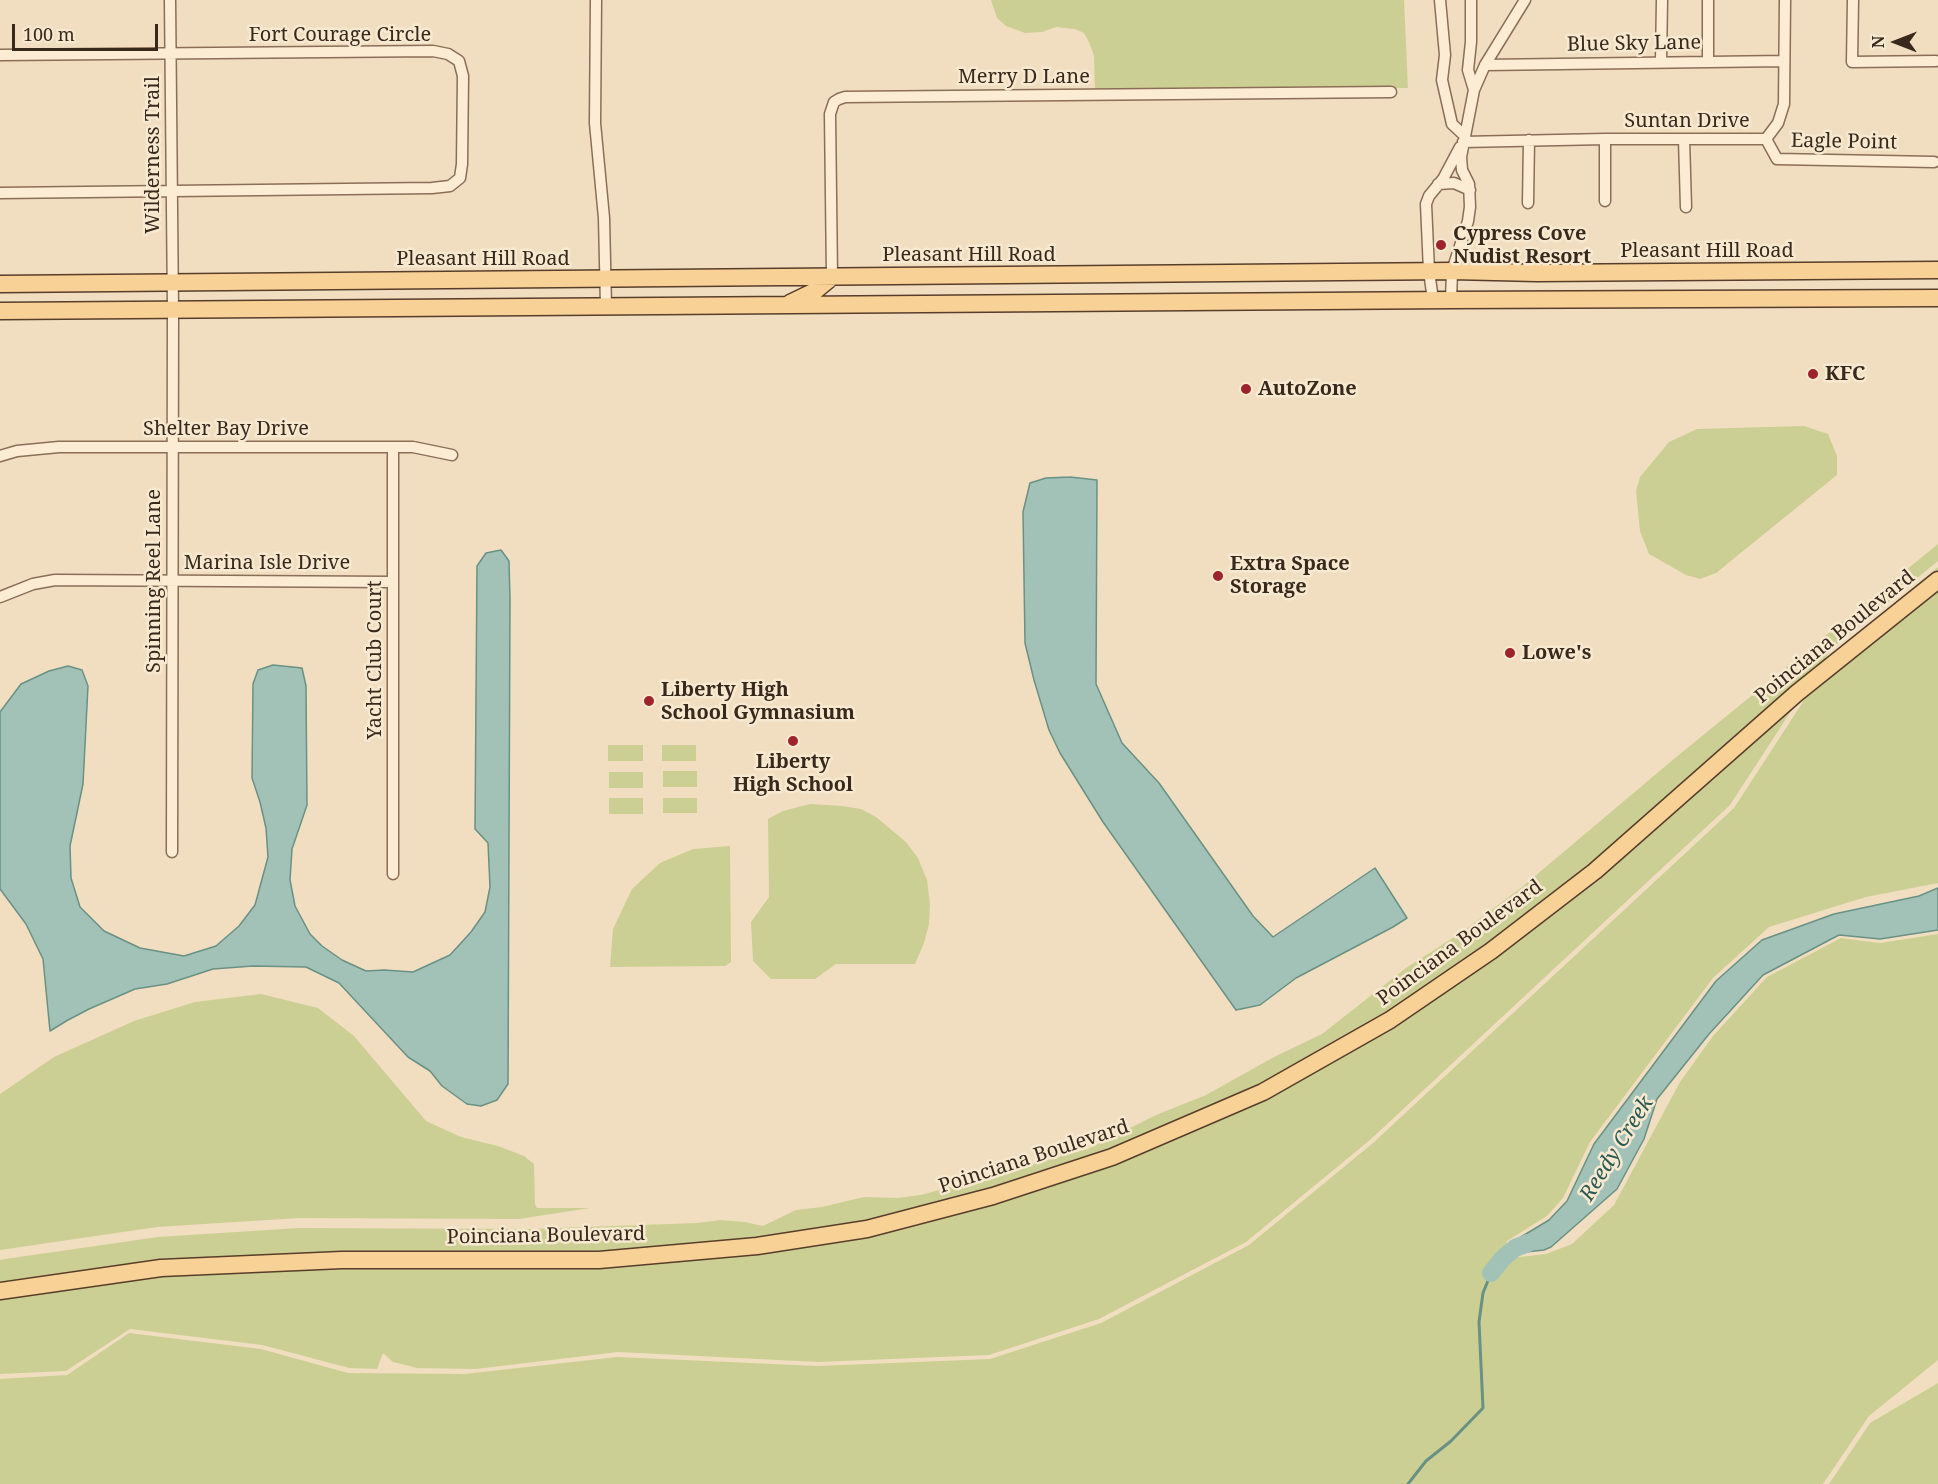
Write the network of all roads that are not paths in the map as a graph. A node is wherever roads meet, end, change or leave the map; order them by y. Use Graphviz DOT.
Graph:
graph roads {
  1 [pos="170,0"];
  2 [pos="596,0"];
  3 [pos="1440,0"];
  4 [pos="1471,0"];
  5 [pos="1525,0"];
  6 [pos="1662,0"];
  7 [pos="1708,0"];
  8 [pos="1785,0"];
  9 [pos="1853,0"];
  10 [pos="170,54"];
  11 [pos="0,56"];
  12 [pos="1661,61"];
  13 [pos="1708,61"];
  14 [pos="1784,61"];
  15 [pos="1936,61"];
  16 [pos="1485,65"];
  17 [pos="1474,90"];
  18 [pos="1391,92"];
  19 [pos="1464,139"];
  20 [pos="1605,139"];
  21 [pos="1529,140"];
  22 [pos="1684,140"];
  23 [pos="1766,140"];
  24 [pos="1934,162"];
  25 [pos="1438,184"];
  26 [pos="1470,190"];
  27 [pos="172,191"];
  28 [pos="0,193"];
  29 [pos="1605,201"];
  30 [pos="1528,203"];
  31 [pos="1686,207"];
  32 [pos="1938,270"];
  33 [pos="1429,271"];
  34 [pos="1452,271"];
  35 [pos="832,277"];
  36 [pos="606,279"];
  37 [pos="172,283"];
  38 [pos="0,284"];
  39 [pos="1938,298"];
  40 [pos="1433,300"];
  41 [pos="1451,300"];
  42 [pos="784,305"];
  43 [pos="606,306"];
  44 [pos="173,310"];
  45 [pos="0,311"];
  46 [pos="173,447"];
  47 [pos="393,447"];
  48 [pos="452,455"];
  49 [pos="0,456"];
  50 [pos="172,580"];
  51 [pos="1938,580"];
  52 [pos="393,582"];
  53 [pos="0,597"];
  54 [pos="172,852"];
  55 [pos="393,874"];
  56 [pos="0,1291"];
  1 -- 10 [label="street, Wilderness Trail"];
  2 -- 36 [label="street"];
  3 -- 19 [label="street"];
  4 -- 17 [label="street"];
  5 -- 16 [label="street"];
  6 -- 12 [label="street"];
  7 -- 13 [label="street"];
  8 -- 14 [label="street, Suntan Drive"];
  9 -- 15 [label="street"];
  10 -- 11 [label="street"];
  10 -- 27 [label="street, Wilderness Trail"];
  10 -- 27 [label="street, Fort Courage Circle"];
  12 -- 13 [label="street, Blue Sky Lane"];
  12 -- 16 [label="street, Blue Sky Lane"];
  13 -- 14 [label="street, Blue Sky Lane"];
  14 -- 23 [label="street, Suntan Drive"];
  16 -- 17 [label="street"];
  17 -- 19 [label="street"];
  18 -- 35 [label="street, Merry D Lane"];
  19 -- 21 [label="street, Suntan Drive"];
  19 -- 25 [label="street"];
  19 -- 26 [label="street"];
  20 -- 21 [label="street, Suntan Drive"];
  20 -- 22 [label="street, Suntan Drive"];
  20 -- 29 [label="street"];
  21 -- 30 [label="street"];
  22 -- 23 [label="street, Suntan Drive"];
  22 -- 31 [label="street"];
  23 -- 24 [label="street, Eagle Point"];
  25 -- 26 [label="street"];
  25 -- 33 [label="street"];
  26 -- 34 [label="street"];
  27 -- 28 [label="street"];
  27 -- 37 [label="street, Wilderness Trail"];
  32 -- 34 [label="main road, Pleasant Hill Road"];
  33 -- 34 [label="main road, Pleasant Hill Road"];
  33 -- 35 [label="main road, Pleasant Hill Road"];
  33 -- 40 [label="street"];
  34 -- 41 [label="street"];
  35 -- 36 [label="main road, Pleasant Hill Road"];
  35 -- 42 [label="main road"];
  36 -- 37 [label="main road, Pleasant Hill Road"];
  36 -- 43 [label="street"];
  37 -- 38 [label="main road, Pleasant Hill Road"];
  37 -- 44 [label="street, Wilderness Trail"];
  39 -- 41 [label="main road"];
  40 -- 41 [label="main road"];
  40 -- 42 [label="main road"];
  42 -- 43 [label="main road"];
  43 -- 44 [label="main road"];
  44 -- 45 [label="main road"];
  44 -- 46 [label="street, Spinning Reel Lane"];
  46 -- 47 [label="street, Shelter Bay Drive"];
  46 -- 49 [label="street, Shelter Bay Drive"];
  46 -- 50 [label="street, Spinning Reel Lane"];
  47 -- 48 [label="street, Shelter Bay Drive"];
  47 -- 52 [label="street, Yacht Club Court"];
  50 -- 52 [label="street, Marina Isle Drive"];
  50 -- 53 [label="street, Marina Isle Drive"];
  50 -- 54 [label="street, Spinning Reel Lane"];
  51 -- 56 [label="main road, Poinciana Boulevard"];
  52 -- 55 [label="street, Yacht Club Court"];
}
